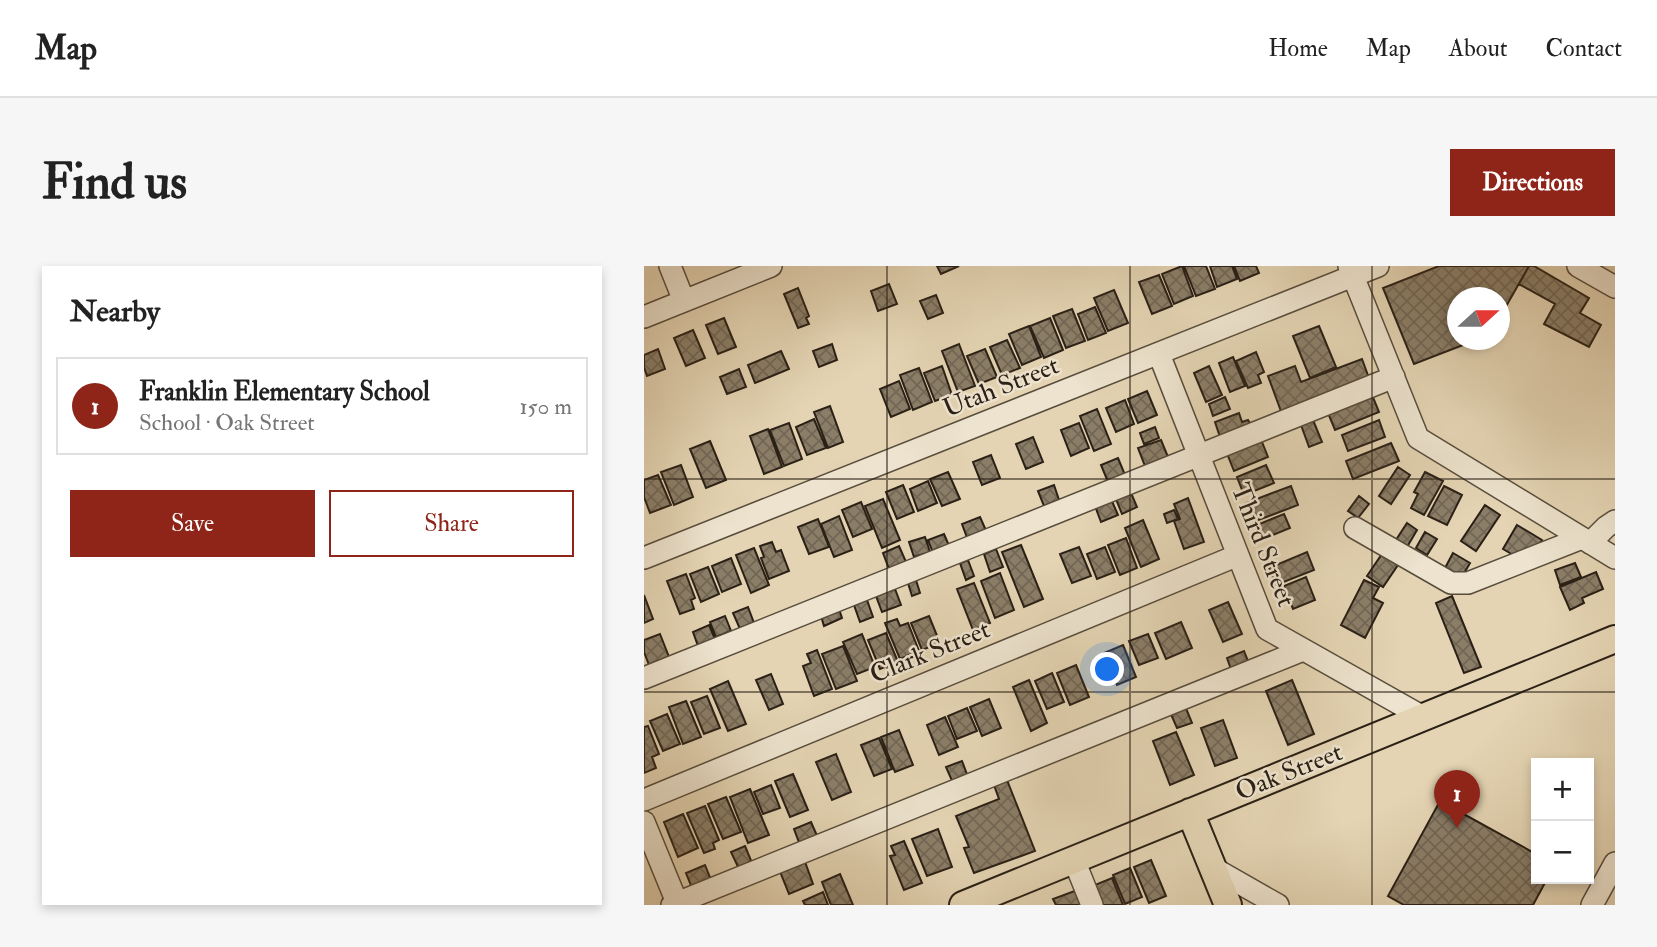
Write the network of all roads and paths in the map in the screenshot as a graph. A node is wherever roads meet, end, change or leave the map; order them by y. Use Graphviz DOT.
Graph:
graph roads {
  1 [pos="670,266"];
  2 [pos="771,266"];
  3 [pos="1378,266"];
  4 [pos="1578,266"];
  5 [pos="1351,271"];
  6 [pos="1615,288"];
  7 [pos="684,301"];
  8 [pos="644,317"];
  9 [pos="1159,354"];
  10 [pos="1394,377"];
  11 [pos="1198,457"];
  12 [pos="1615,521"];
  13 [pos="1355,528"];
  14 [pos="1586,541"];
  15 [pos="1237,556"];
  16 [pos="644,558"];
  17 [pos="1615,558"];
  18 [pos="1615,639"];
  19 [pos="1303,650"];
  20 [pos="644,678"];
  21 [pos="1423,718"];
  22 [pos="644,800"];
  23 [pos="1190,812"];
  24 [pos="644,822"];
  25 [pos="1074,860"];
  26 [pos="1615,863"];
  27 [pos="1213,868"];
  28 [pos="676,904"];
  29 [pos="963,905"];
  30 [pos="1092,905"];
  31 [pos="1228,905"];
  32 [pos="1278,905"];
  33 [pos="1591,905"];
  1 -- 7 [label="street"];
  2 -- 7 [label="street"];
  3 -- 5 [label="street, Utah Street"];
  4 -- 6 [label="street"];
  5 -- 9 [label="street, Utah Street"];
  5 -- 10 [label="street"];
  7 -- 8 [label="street"];
  9 -- 11 [label="street, Third Street"];
  9 -- 16 [label="street, Utah Street"];
  10 -- 11 [label="street"];
  10 -- 14 [label="street"];
  11 -- 15 [label="street, Third Street"];
  11 -- 20 [label="street"];
  12 -- 14 [label="street"];
  13 -- 14 [label="street"];
  14 -- 17 [label="street"];
  15 -- 19 [label="street, Third Street"];
  15 -- 22 [label="street, Clark Street"];
  18 -- 21 [label="main road, Oak Street"];
  19 -- 21 [label="street, Third Street"];
  19 -- 28 [label="street"];
  21 -- 23 [label="main road, Oak Street"];
  23 -- 25 [label="main road, Oak Street"];
  23 -- 27 [label="main road"];
  24 -- 28 [label="street"];
  25 -- 29 [label="main road, Oak Street"];
  25 -- 30 [label="street"];
  26 -- 33 [label="street"];
  27 -- 31 [label="main road"];
  27 -- 32 [label="street"];
}
